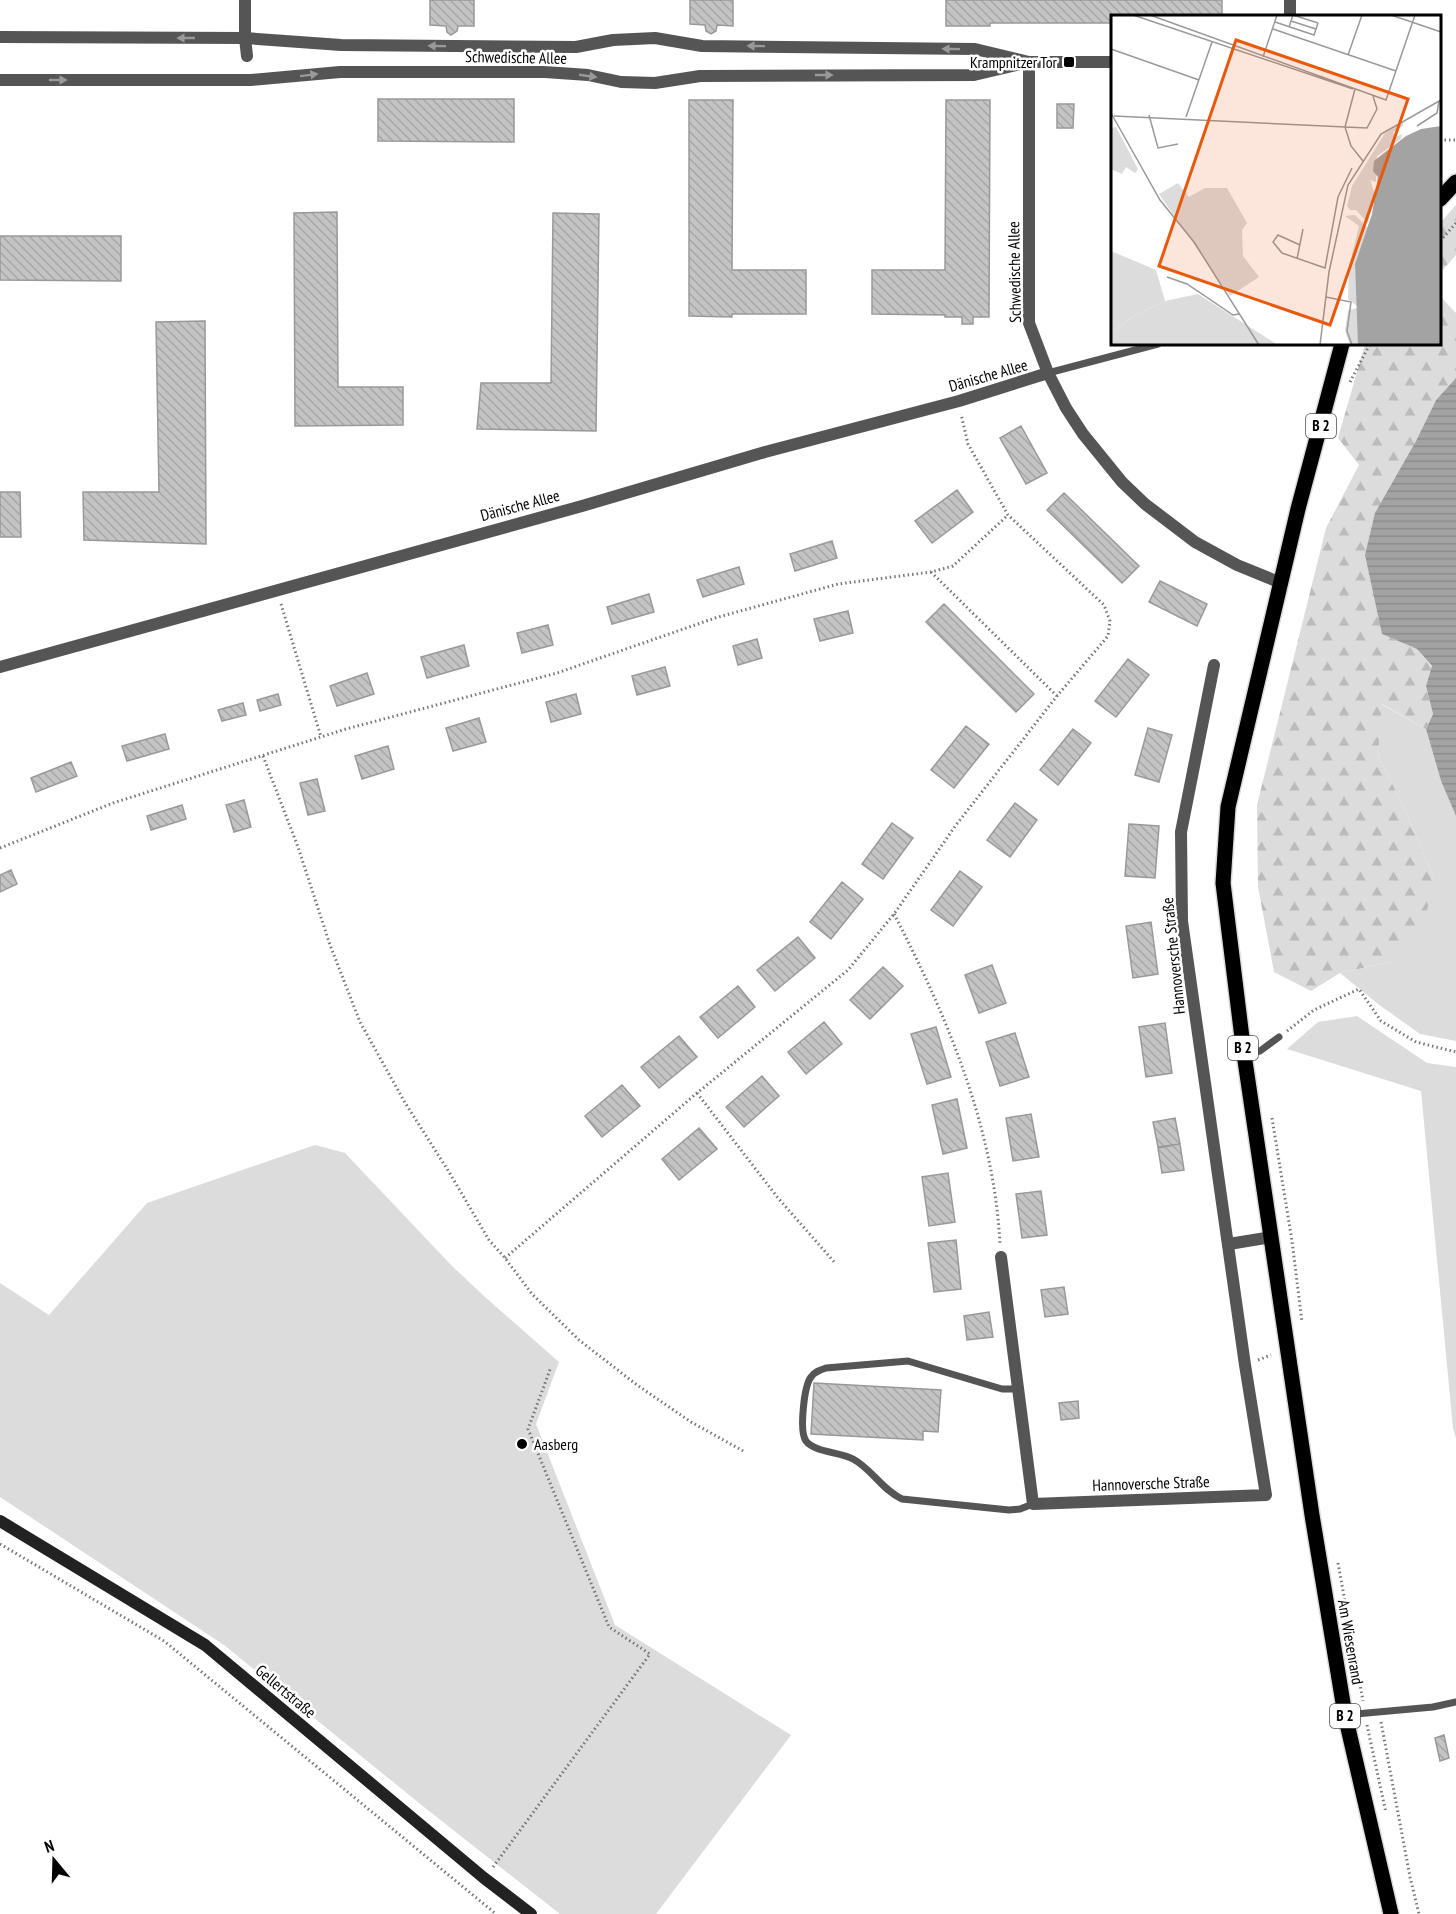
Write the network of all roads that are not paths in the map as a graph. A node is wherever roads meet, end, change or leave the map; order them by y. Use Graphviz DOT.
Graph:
graph roads {
  1 [pos="245,0"];
  2 [pos="0,37"];
  3 [pos="245,38"];
  4 [pos="247,56"];
  5 [pos="1029,62"];
  6 [pos="1111,62"];
  7 [pos="0,80"];
  8 [pos="1456,182"];
  9 [pos="1441,198"];
  10 [pos="1154,345"];
  11 [pos="1342,345"];
  12 [pos="1048,373"];
  13 [pos="1281,583"];
  14 [pos="1214,665"];
  15 [pos="0,667"];
  16 [pos="1279,1037"];
  17 [pos="1244,1054"];
  18 [pos="1272,1237"];
  19 [pos="1229,1244"];
  20 [pos="1001,1257"];
  21 [pos="1018,1389"];
  22 [pos="1033,1504"];
  23 [pos="0,1521"];
  24 [pos="1456,1702"];
  25 [pos="1345,1715"];
  26 [pos="531,1914"];
  27 [pos="1391,1914"];
  1 -- 3 [label="street"];
  3 -- 2 [label="street, Schwedische Allee, one-way"];
  3 -- 4 [label="street"];
  5 -- 3 [label="street, Schwedische Allee, one-way"];
  5 -- 6 [label="street, Schwedische Allee"];
  7 -- 5 [label="street, Schwedische Allee, one-way"];
  5 -- 12 [label="street, Schwedische Allee"];
  8 -- 9 [label="main road"];
  10 -- 12 [label="lane"];
  11 -- 13 [label="main road, B 2"];
  12 -- 13 [label="street, Schwedische Allee"];
  12 -- 15 [label="street, Dänische Allee"];
  13 -- 17 [label="main road, B 2"];
  14 -- 19 [label="street, Hannoversche Straße"];
  16 -- 17 [label="lane"];
  17 -- 18 [label="main road, B 2"];
  18 -- 19 [label="street"];
  18 -- 25 [label="main road, Am Wiesenrand / B 2"];
  19 -- 22 [label="street, Hannoversche Straße"];
  20 -- 21 [label="street"];
  21 -- 22 [label="street"];
  21 -- 22 [label="lane"];
  23 -- 26 [label="street, Gellertstraße"];
  24 -- 25 [label="lane"];
  25 -- 27 [label="main road, Am Wiesenrand / B 2"];
}
